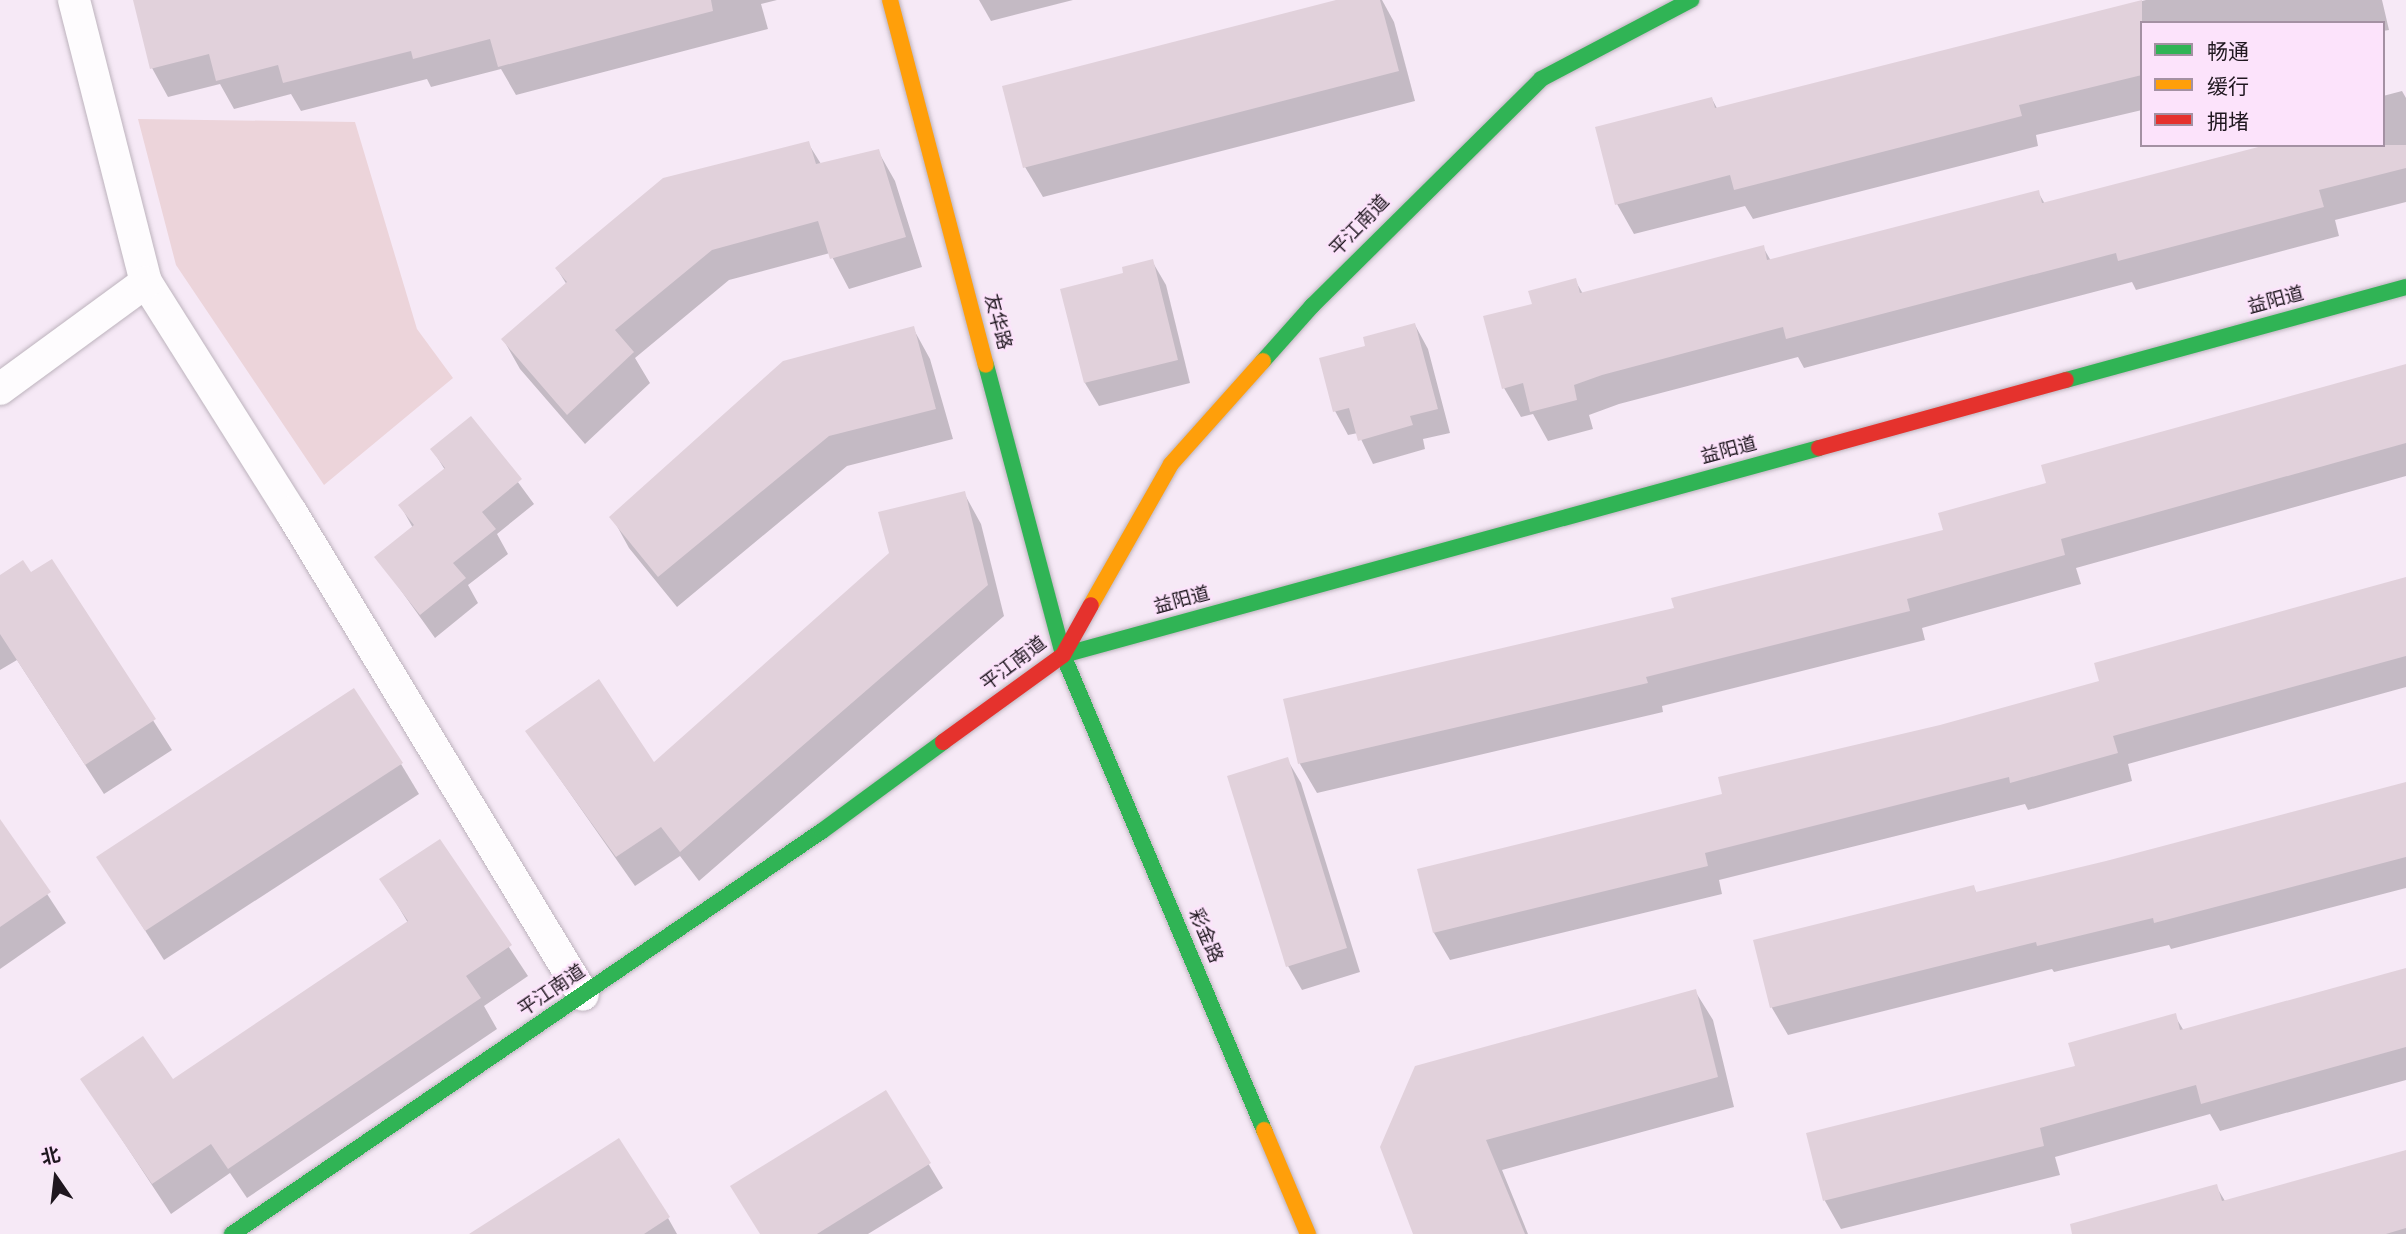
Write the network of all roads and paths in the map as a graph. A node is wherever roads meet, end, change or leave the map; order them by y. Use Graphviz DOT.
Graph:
graph roads {
  1 [pos="74,0"];
  2 [pos="890,0"];
  3 [pos="1691,0"];
  4 [pos="146,282"];
  5 [pos="2406,287"];
  6 [pos="0,389"];
  7 [pos="1063,655"];
  8 [pos="583,995"];
  9 [pos="232,1234"];
  10 [pos="1308,1234"];
  1 -- 4 [label="street"];
  2 -- 7 [label="street, 友华路"];
  3 -- 7 [label="street, 平江南道"];
  4 -- 6 [label="street"];
  4 -- 8 [label="street"];
  5 -- 7 [label="street, 益阳道"];
  7 -- 8 [label="street, 平江南道"];
  7 -- 10 [label="street, 彩金路"];
  8 -- 9 [label="street, 平江南道"];
}
